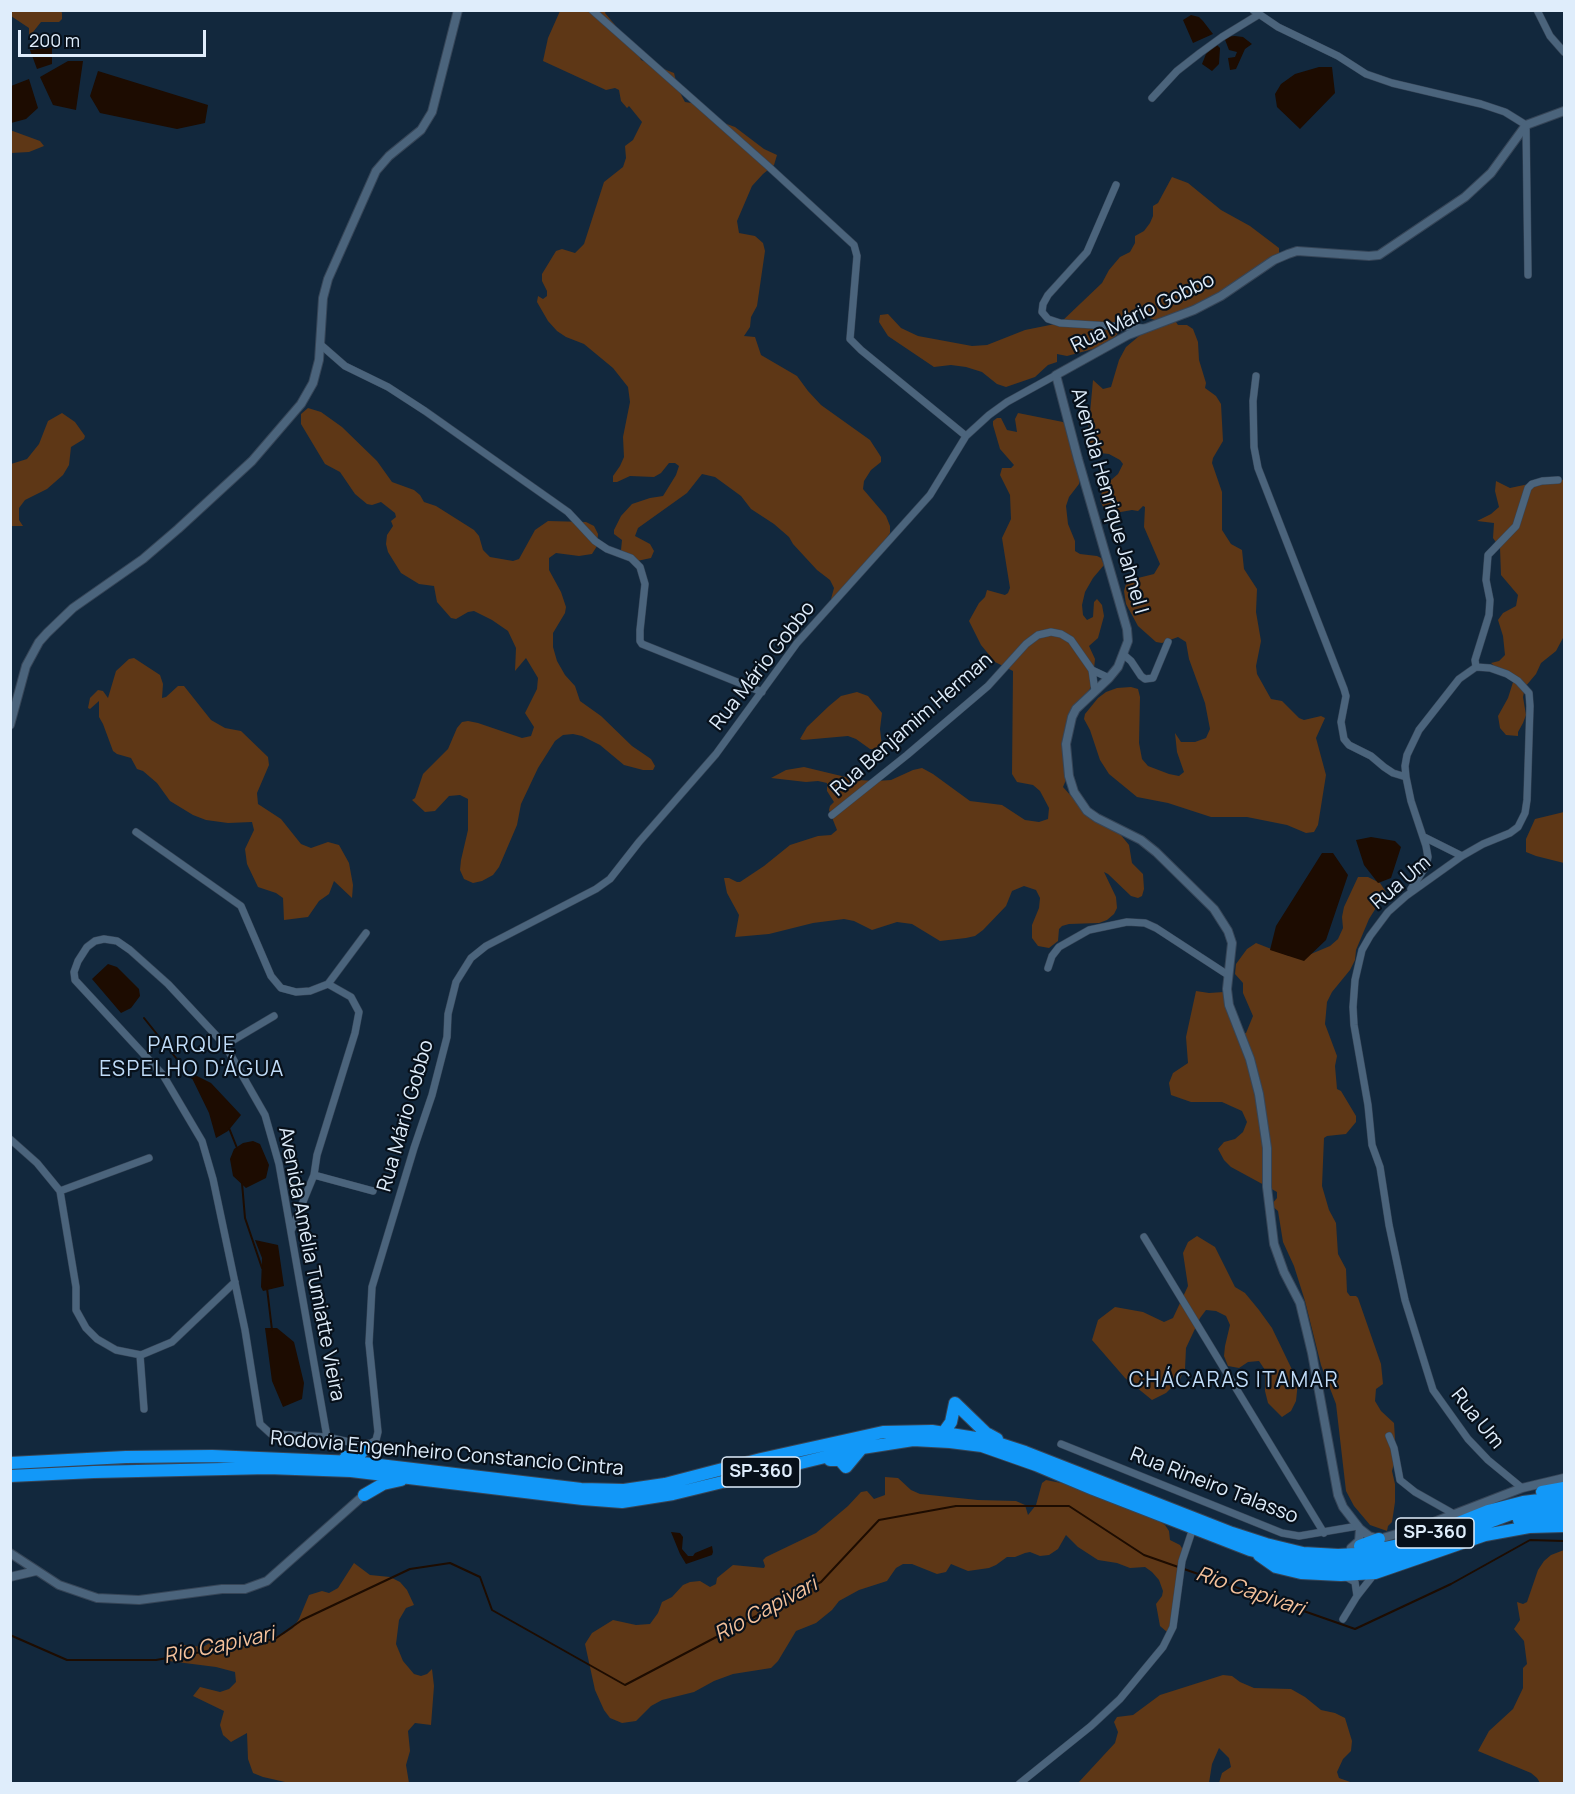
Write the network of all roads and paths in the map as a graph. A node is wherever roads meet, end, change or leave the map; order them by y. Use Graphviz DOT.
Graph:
graph roads {
  1 [pos="458,10"];
  2 [pos="592,10"];
  3 [pos="1537,10"];
  4 [pos="1256,13"];
  5 [pos="1564,52"];
  6 [pos="1152,98"];
  7 [pos="1564,111"];
  8 [pos="1526,125"];
  9 [pos="1116,184"];
  10 [pos="1528,275"];
  11 [pos="1144,328"];
  12 [pos="321,345"];
  13 [pos="1056,375"];
  14 [pos="1256,376"];
  15 [pos="966,436"];
  16 [pos="1558,480"];
  17 [pos="1168,642"];
  18 [pos="1124,655"];
  19 [pos="1476,667"];
  20 [pos="1092,670"];
  21 [pos="1109,678"];
  22 [pos="1095,691"];
  23 [pos="762,692"];
  24 [pos="10,725"];
  25 [pos="1406,777"];
  26 [pos="832,815"];
  27 [pos="136,832"];
  28 [pos="1424,837"];
  29 [pos="1462,856"];
  30 [pos="1406,896"];
  31 [pos="366,933"];
  32 [pos="1048,968"];
  33 [pos="1228,975"];
  34 [pos="328,984"];
  35 [pos="274,1016"];
  36 [pos="225,1045"];
  37 [pos="10,1139"];
  38 [pos="149,1158"];
  39 [pos="314,1175"];
  40 [pos="60,1191"];
  41 [pos="373,1191"];
  42 [pos="291,1231"];
  43 [pos="1144,1237"];
  44 [pos="235,1282"];
  45 [pos="140,1355"];
  46 [pos="144,1409"];
  47 [pos="944,1432"];
  48 [pos="1389,1436"];
  49 [pos="327,1437"];
  50 [pos="1061,1444"];
  51 [pos="367,1446"];
  52 [pos="1025,1452"];
  53 [pos="258,1459"];
  54 [pos="10,1463"];
  55 [pos="405,1467"];
  56 [pos="351,1471"];
  57 [pos="10,1476"];
  58 [pos="415,1478"];
  59 [pos="1564,1478"];
  60 [pos="1522,1488"];
  61 [pos="1564,1488"];
  62 [pos="364,1495"];
  63 [pos="1564,1497"];
  64 [pos="1441,1507"];
  65 [pos="1564,1507"];
  66 [pos="1454,1514"];
  67 [pos="1487,1517"];
  68 [pos="1564,1517"];
  69 [pos="1441,1519"];
  70 [pos="1564,1526"];
  71 [pos="1359,1527"];
  72 [pos="1193,1528"];
  73 [pos="1324,1533"];
  74 [pos="1379,1539"];
  75 [pos="1351,1548"];
  76 [pos="1250,1550"];
  77 [pos="1303,1552"];
  78 [pos="10,1553"];
  79 [pos="36,1571"];
  80 [pos="1375,1573"];
  81 [pos="1341,1575"];
  82 [pos="10,1577"];
  83 [pos="1357,1596"];
  84 [pos="1343,1619"];
  85 [pos="1019,1784"];
  1 -- 12 [label="street"];
  2 -- 15 [label="street"];
  3 -- 5 [label="street"];
  4 -- 6 [label="street"];
  4 -- 8 [label="street"];
  7 -- 8 [label="street"];
  8 -- 10 [label="street"];
  8 -- 11 [label="street, Rua Mário Gobbo"];
  9 -- 11 [label="street"];
  11 -- 13 [label="street, Rua Mário Gobbo"];
  12 -- 23 [label="street"];
  12 -- 24 [label="street"];
  13 -- 15 [label="street, Rua Mário Gobbo"];
  13 -- 18 [label="street, Avenida Henrique Jahnel I"];
  14 -- 25 [label="street"];
  15 -- 23 [label="street, Rua Mário Gobbo"];
  16 -- 19 [label="street"];
  17 -- 18 [label="street"];
  18 -- 21 [label="street, Avenida Henrique Jahnel I"];
  19 -- 25 [label="street"];
  19 -- 29 [label="street, Rua Um"];
  20 -- 21 [label="street"];
  20 -- 22 [label="street"];
  20 -- 26 [label="street, Rua Benjamim Herman"];
  21 -- 22 [label="street, Avenida Henrique Jahnel I"];
  22 -- 33 [label="street, Avenida Henrique Jahnel I"];
  23 -- 51 [label="street, Rua Mário Gobbo"];
  25 -- 28 [label="street"];
  27 -- 34 [label="street"];
  28 -- 29 [label="street"];
  28 -- 30 [label="street"];
  29 -- 30 [label="street, Rua Um"];
  30 -- 60 [label="street, Rua Um"];
  31 -- 34 [label="street"];
  32 -- 33 [label="street"];
  33 -- 71 [label="street, Avenida Henrique Jahnel I"];
  34 -- 39 [label="street"];
  35 -- 36 [label="street"];
  36 -- 42 [label="street, Avenida Amélia Tumiatte Vieira"];
  36 -- 44 [label="street, Avenida Amélia Tumiatte Vieira"];
  37 -- 40 [label="street"];
  38 -- 40 [label="street"];
  39 -- 41 [label="street"];
  39 -- 42 [label="street"];
  40 -- 45 [label="street"];
  42 -- 49 [label="street, Avenida Amélia Tumiatte Vieira"];
  43 -- 73 [label="street"];
  44 -- 45 [label="street"];
  44 -- 49 [label="street, Avenida Amélia Tumiatte Vieira"];
  45 -- 46 [label="street"];
  47 -- 52 [label="highway, Rodovia Engenheiro Constancio Cintra / SP-360"];
  47 -- 52 [label="highway"];
  47 -- 55 [label="highway, Rodovia Engenheiro Constancio Cintra / SP-360"];
  48 -- 64 [label="street"];
  49 -- 51 [label="street"];
  50 -- 73 [label="street, Rua Rineiro Talasso"];
  51 -- 53 [label="highway"];
  51 -- 55 [label="highway"];
  52 -- 77 [label="highway, Rodovia Engenheiro Constancio Cintra / SP-360"];
  53 -- 54 [label="highway, Rodovia Engenheiro Constancio Cintra / SP-360"];
  53 -- 55 [label="highway, Rodovia Engenheiro Constancio Cintra / SP-360"];
  56 -- 57 [label="highway, Rodovia Engenheiro Constancio Cintra / SP-360"];
  56 -- 58 [label="highway, Rodovia Engenheiro Constancio Cintra / SP-360"];
  56 -- 62 [label="highway"];
  58 -- 62 [label="highway"];
  58 -- 72 [label="highway, Rodovia Engenheiro Constancio Cintra / SP-360"];
  59 -- 60 [label="street"];
  60 -- 66 [label="street"];
  61 -- 67 [label="highway"];
  62 -- 79 [label="street"];
  63 -- 67 [label="highway, Rodovia Engenheiro Constancio Cintra / SP-360"];
  64 -- 66 [label="street"];
  64 -- 69 [label="street"];
  65 -- 67 [label="highway, Rodovia Engenheiro Constancio Cintra / SP-360"];
  66 -- 69 [label="street"];
  67 -- 68 [label="highway"];
  67 -- 76 [label="highway, Rodovia Engenheiro Constancio Cintra / SP-360"];
  67 -- 77 [label="highway, Rodovia Engenheiro Constancio Cintra / SP-360"];
  69 -- 74 [label="street"];
  70 -- 80 [label="highway"];
  71 -- 73 [label="street, Rua Rineiro Talasso"];
  71 -- 74 [label="street"];
  71 -- 75 [label="street"];
  72 -- 76 [label="highway, Rodovia Engenheiro Constancio Cintra / SP-360"];
  72 -- 85 [label="street"];
  74 -- 75 [label="highway"];
  75 -- 77 [label="highway"];
  76 -- 81 [label="highway"];
  78 -- 79 [label="street"];
  79 -- 82 [label="street"];
  80 -- 81 [label="highway"];
  80 -- 83 [label="street"];
  81 -- 83 [label="street"];
  83 -- 84 [label="street"];
}
